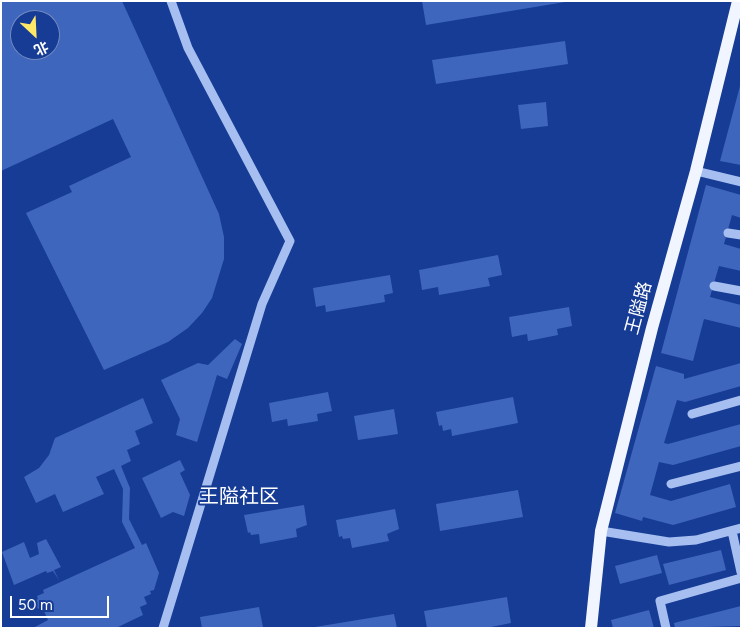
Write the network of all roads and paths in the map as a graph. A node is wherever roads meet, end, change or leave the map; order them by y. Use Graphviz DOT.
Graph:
graph roads {
  1 [pos="171,1"];
  2 [pos="738,1"];
  3 [pos="696,171"];
  4 [pos="741,182"];
  5 [pos="728,233"];
  6 [pos="741,236"];
  7 [pos="714,286"];
  8 [pos="741,291"];
  9 [pos="741,400"];
  10 [pos="692,414"];
  11 [pos="741,466"];
  12 [pos="671,484"];
  13 [pos="736,529"];
  14 [pos="601,531"];
  15 [pos="741,572"];
  16 [pos="741,578"];
  17 [pos="163,628"];
  18 [pos="591,628"];
  19 [pos="666,628"];
  1 -- 17 [label="street"];
  2 -- 3 [label="main road, 王隘路"];
  3 -- 4 [label="street"];
  3 -- 14 [label="main road, 王隘路"];
  5 -- 6 [label="street"];
  7 -- 8 [label="street"];
  9 -- 10 [label="street"];
  11 -- 12 [label="street"];
  13 -- 14 [label="street"];
  13 -- 15 [label="street"];
  14 -- 18 [label="main road, 王隘路"];
  16 -- 19 [label="street"];
}
